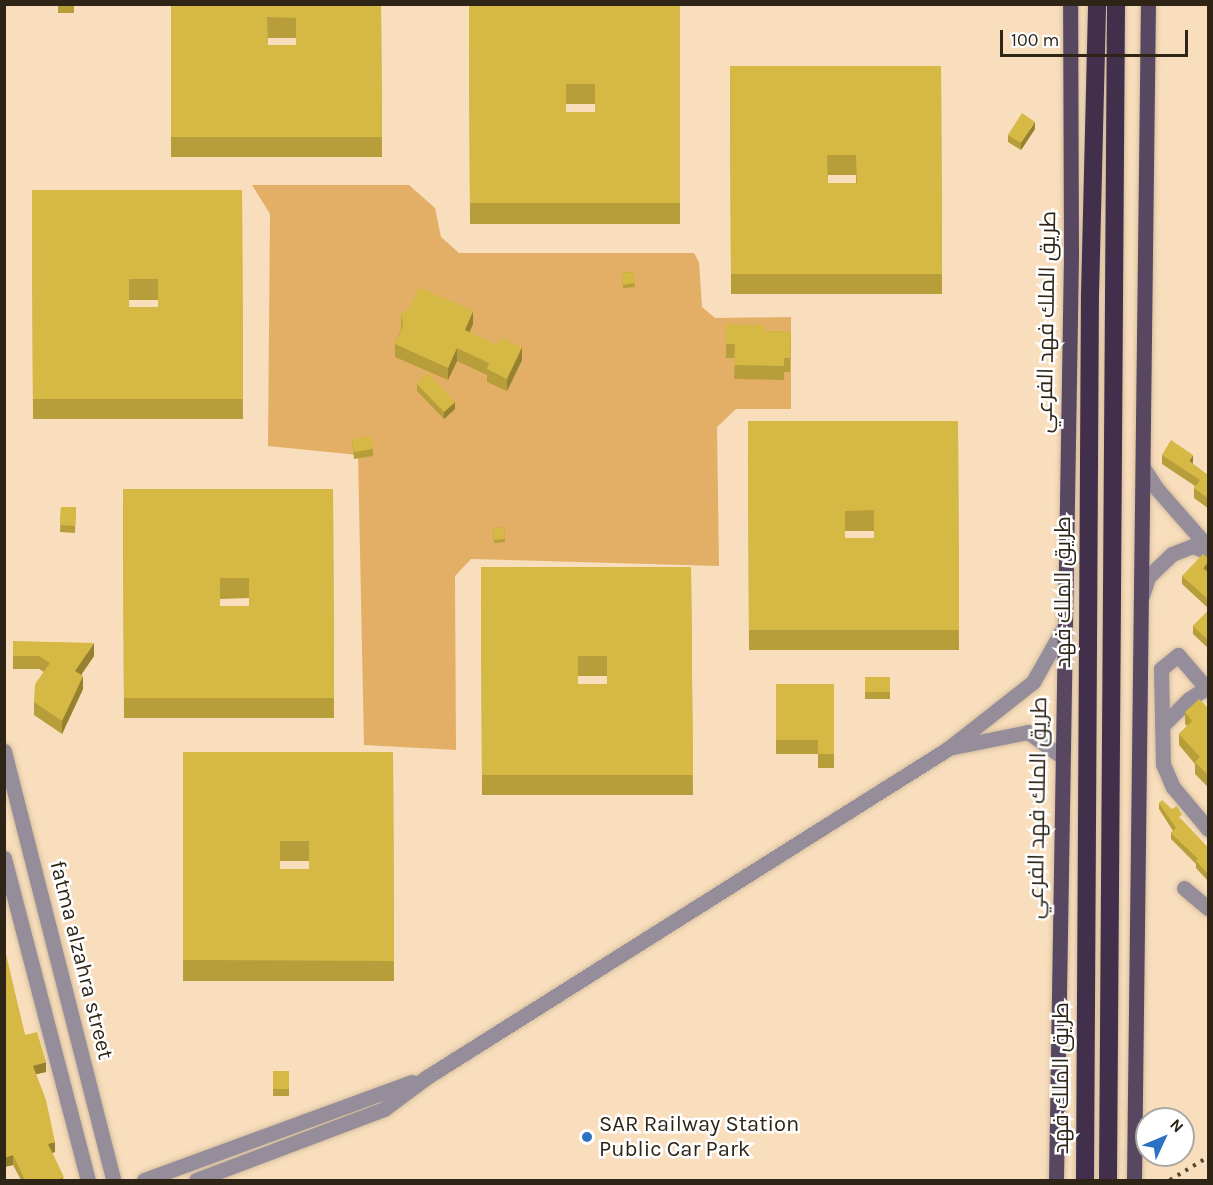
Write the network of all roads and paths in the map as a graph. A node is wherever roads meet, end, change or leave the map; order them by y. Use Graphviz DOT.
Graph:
graph roads {
  1 [pos="1070,4"];
  2 [pos="1097,4"];
  3 [pos="1116,4"];
  4 [pos="1148,4"];
  5 [pos="1144,469"];
  6 [pos="1209,547"];
  7 [pos="1209,552"];
  8 [pos="1142,596"];
  9 [pos="1064,627"];
  10 [pos="1207,689"];
  11 [pos="1162,726"];
  12 [pos="949,748"];
  13 [pos="4,751"];
  14 [pos="1062,756"];
  15 [pos="7,770"];
  16 [pos="1209,828"];
  17 [pos="4,858"];
  18 [pos="1184,888"];
  19 [pos="1209,908"];
  20 [pos="427,1077"];
  21 [pos="88,1180"];
  22 [pos="113,1180"];
  23 [pos="144,1180"];
  24 [pos="196,1180"];
  25 [pos="1056,1180"];
  26 [pos="1085,1180"];
  27 [pos="1108,1180"];
  28 [pos="1134,1180"];
  1 -- 9 [label="main road, طريق الملك فهد الفرعي"];
  2 -- 26 [label="highway, طريق الملك فهد"];
  3 -- 27 [label="highway, طريق الملك فهد"];
  4 -- 5 [label="main road"];
  5 -- 6 [label="street"];
  5 -- 8 [label="main road"];
  7 -- 8 [label="street"];
  8 -- 28 [label="main road"];
  9 -- 12 [label="street"];
  9 -- 14 [label="main road, طريق الملك فهد الفرعي"];
  10 -- 11 [label="street"];
  10 -- 11 [label="street"];
  11 -- 16 [label="street"];
  12 -- 14 [label="street"];
  12 -- 20 [label="street"];
  13 -- 15 [label="street, fatma alzahra street"];
  14 -- 25 [label="main road, طريق الملك فهد الفرعي"];
  15 -- 22 [label="street, fatma alzahra street"];
  17 -- 21 [label="street"];
  18 -- 19 [label="street"];
  20 -- 23 [label="street"];
  20 -- 24 [label="street"];
}
